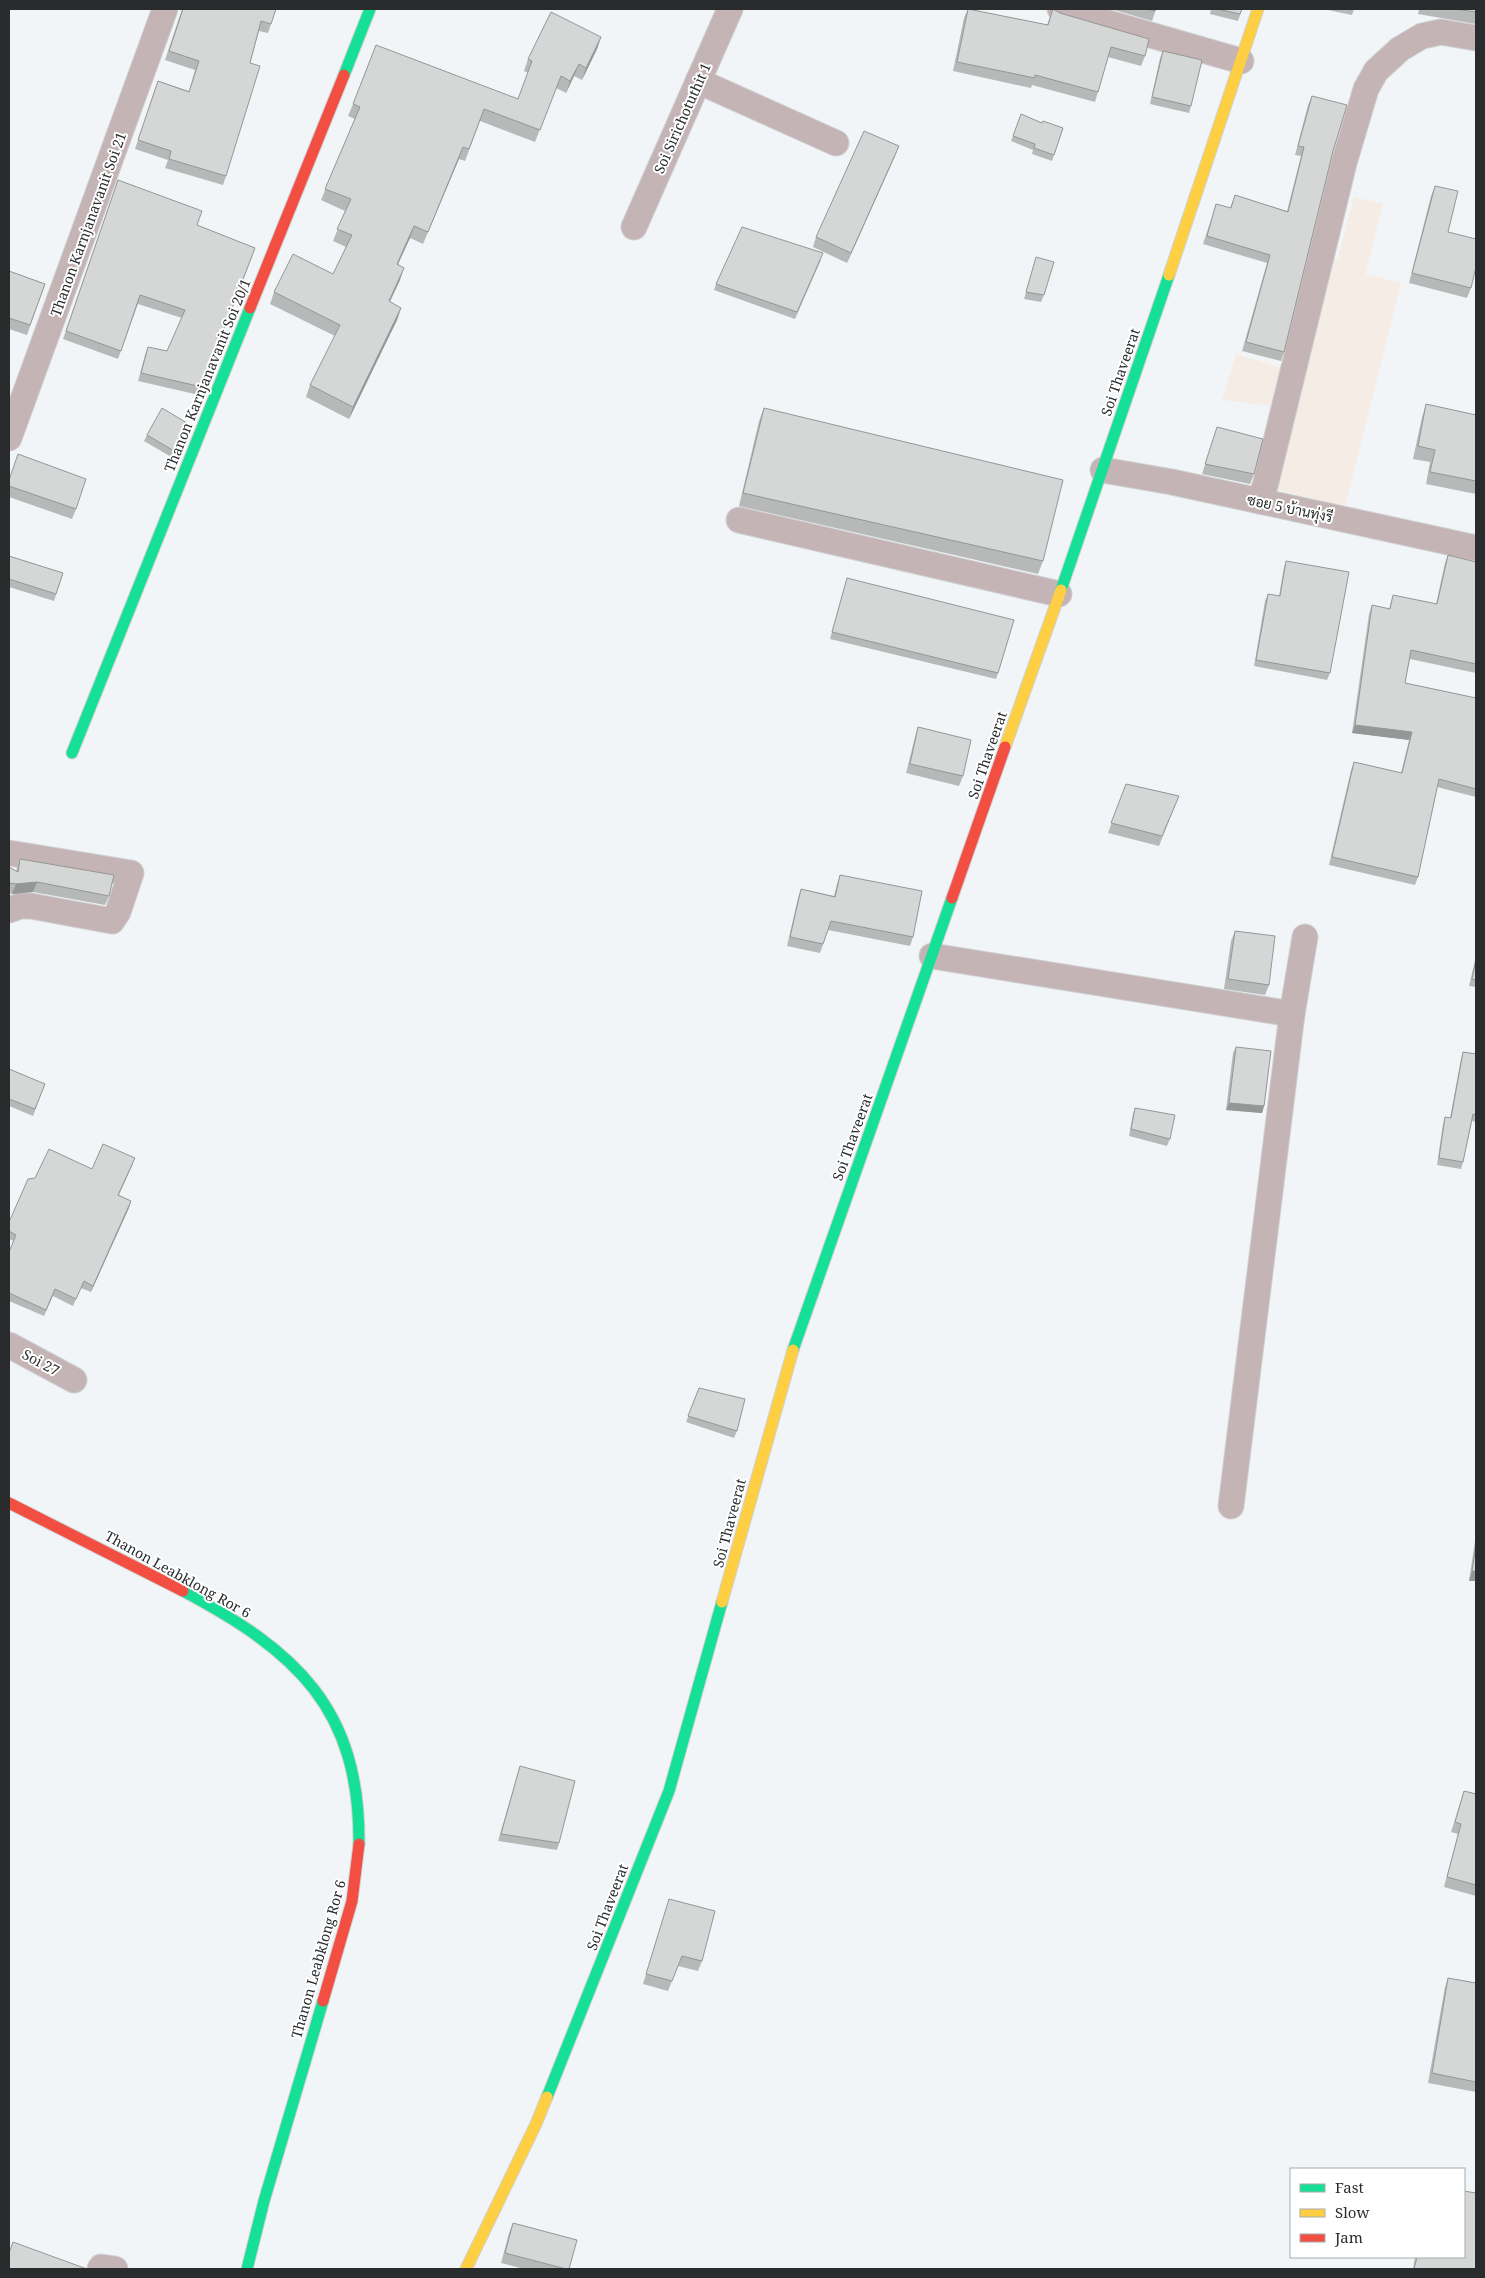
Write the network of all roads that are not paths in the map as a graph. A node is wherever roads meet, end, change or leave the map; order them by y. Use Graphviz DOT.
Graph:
graph roads {
  1 [pos="165,9"];
  2 [pos="370,9"];
  3 [pos="730,9"];
  4 [pos="1060,9"];
  5 [pos="1258,9"];
  6 [pos="1476,38"];
  7 [pos="1241,61"];
  8 [pos="698,81"];
  9 [pos="836,143"];
  10 [pos="634,226"];
  11 [pos="9,438"];
  12 [pos="1103,470"];
  13 [pos="1259,501"];
  14 [pos="739,520"];
  15 [pos="1476,548"];
  16 [pos="1059,594"];
  17 [pos="72,752"];
  18 [pos="9,853"];
  19 [pos="9,910"];
  20 [pos="1305,937"];
  21 [pos="932,956"];
  22 [pos="1292,1014"];
  23 [pos="9,1345"];
  24 [pos="74,1380"];
  25 [pos="9,1503"];
  26 [pos="1231,1506"];
  27 [pos="100,2269"];
  28 [pos="115,2269"];
  29 [pos="247,2269"];
  30 [pos="466,2269"];
  1 -- 11 [label="street, Thanon Karnjanavanit Soi 21"];
  2 -- 17 [label="street, Thanon Karnjanavanit Soi 20/1"];
  3 -- 8 [label="street, Soi Sirichotuthit 1"];
  4 -- 7 [label="street"];
  5 -- 7 [label="street, Soi Thaveerat"];
  6 -- 13 [label="street"];
  7 -- 12 [label="street, Soi Thaveerat"];
  8 -- 9 [label="street"];
  8 -- 10 [label="street, Soi Sirichotuthit 1"];
  12 -- 13 [label="street, ซอย 5 บ้านทุ่งรี"];
  12 -- 16 [label="street, Soi Thaveerat"];
  13 -- 15 [label="street, ซอย 5 บ้านทุ่งรี"];
  14 -- 16 [label="street"];
  16 -- 21 [label="street, Soi Thaveerat"];
  18 -- 19 [label="street"];
  20 -- 22 [label="street"];
  21 -- 22 [label="street"];
  21 -- 30 [label="street, Soi Thaveerat"];
  22 -- 26 [label="street"];
  23 -- 24 [label="street, Soi 27"];
  25 -- 29 [label="street, Thanon Leabklong Ror 6"];
  27 -- 28 [label="street"];
}
